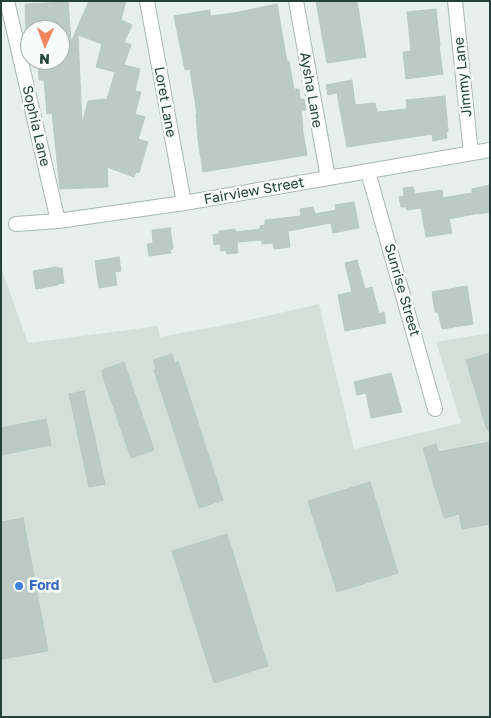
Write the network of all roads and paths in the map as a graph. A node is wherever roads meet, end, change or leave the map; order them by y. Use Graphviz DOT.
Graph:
graph roads {
  1 [pos="7,1"];
  2 [pos="147,1"];
  3 [pos="296,1"];
  4 [pos="455,1"];
  5 [pos="490,150"];
  6 [pos="471,154"];
  7 [pos="368,172"];
  8 [pos="328,178"];
  9 [pos="184,203"];
  10 [pos="58,221"];
  11 [pos="16,224"];
  12 [pos="435,409"];
  1 -- 10 [label="street, Sophia Lane"];
  2 -- 9 [label="street, Loret Lane"];
  3 -- 8 [label="street, Aysha Lane"];
  4 -- 6 [label="street, Jimmy Lane"];
  5 -- 6 [label="street, Fairview Street"];
  6 -- 7 [label="street, Fairview Street"];
  7 -- 8 [label="street, Fairview Street"];
  7 -- 12 [label="street, Sunrise Street"];
  8 -- 9 [label="street, Fairview Street"];
  9 -- 10 [label="street, Fairview Street"];
  10 -- 11 [label="street, Fairview Street"];
}
